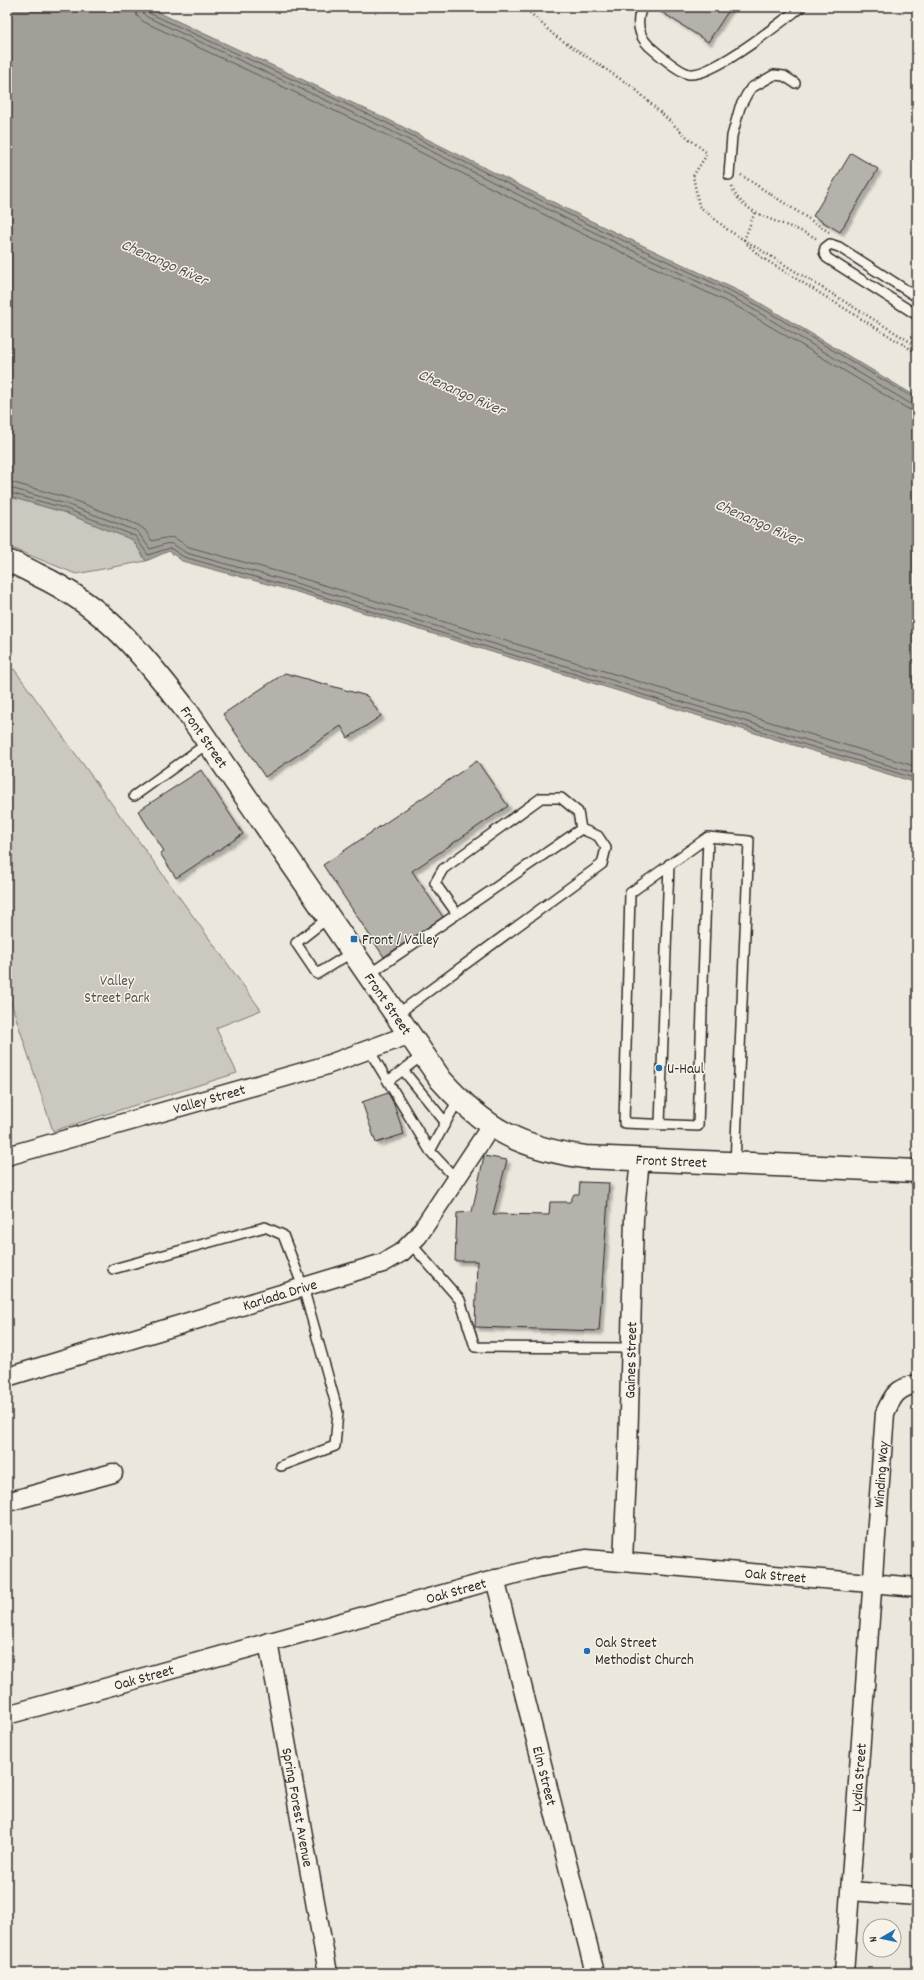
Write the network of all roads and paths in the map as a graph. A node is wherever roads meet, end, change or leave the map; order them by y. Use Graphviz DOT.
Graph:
graph roads {
  1 [pos="524,7"];
  2 [pos="642,7"];
  3 [pos="801,7"];
  4 [pos="795,83"];
  5 [pos="729,175"];
  6 [pos="766,191"];
  7 [pos="755,212"];
  8 [pos="744,240"];
  9 [pos="827,245"];
  10 [pos="917,297"];
  11 [pos="917,315"];
  12 [pos="917,346"];
  13 [pos="917,353"];
  14 [pos="7,561"];
  15 [pos="208,743"];
  16 [pos="134,796"];
  17 [pos="581,829"];
  18 [pos="708,837"];
  19 [pos="669,864"];
  20 [pos="458,914"];
  21 [pos="328,918"];
  22 [pos="351,953"];
  23 [pos="368,976"];
  24 [pos="395,1016"];
  25 [pos="408,1035"];
  26 [pos="369,1050"];
  27 [pos="423,1055"];
  28 [pos="403,1070"];
  29 [pos="388,1081"];
  30 [pos="458,1100"];
  31 [pos="446,1123"];
  32 [pos="660,1125"];
  33 [pos="490,1126"];
  34 [pos="430,1151"];
  35 [pos="7,1156"];
  36 [pos="640,1160"];
  37 [pos="735,1164"];
  38 [pos="917,1171"];
  39 [pos="456,1179"];
  40 [pos="411,1244"];
  41 [pos="113,1269"];
  42 [pos="303,1287"];
  43 [pos="630,1348"];
  44 [pos="7,1378"];
  45 [pos="917,1384"];
  46 [pos="281,1466"];
  47 [pos="113,1473"];
  48 [pos="7,1502"];
  49 [pos="623,1561"];
  50 [pos="495,1579"];
  51 [pos="873,1583"];
  52 [pos="917,1586"];
  53 [pos="268,1642"];
  54 [pos="7,1715"];
  55 [pos="851,1891"];
  56 [pos="917,1896"];
  57 [pos="328,1973"];
  58 [pos="595,1973"];
  59 [pos="844,1973"];
  1 -- 8 [label="path"];
  2 -- 3 [label="lane"];
  4 -- 5 [label="lane"];
  5 -- 6 [label="path"];
  5 -- 7 [label="path"];
  7 -- 8 [label="path"];
  7 -- 9 [label="path"];
  8 -- 12 [label="path"];
  8 -- 13 [label="path"];
  9 -- 10 [label="lane"];
  9 -- 11 [label="lane"];
  14 -- 15 [label="main road, Front Street"];
  15 -- 16 [label="lane"];
  15 -- 21 [label="main road, Front Street"];
  17 -- 20 [label="lane"];
  17 -- 20 [label="lane"];
  17 -- 24 [label="lane"];
  18 -- 19 [label="lane"];
  18 -- 32 [label="lane"];
  18 -- 37 [label="lane"];
  19 -- 32 [label="lane"];
  19 -- 32 [label="lane"];
  20 -- 23 [label="lane"];
  21 -- 22 [label="main road, Front Street"];
  21 -- 22 [label="lane"];
  22 -- 23 [label="main road, Front Street"];
  23 -- 24 [label="main road, Front Street"];
  24 -- 25 [label="main road, Front Street"];
  25 -- 26 [label="street, Valley Street"];
  25 -- 27 [label="main road, Front Street"];
  26 -- 29 [label="lane"];
  26 -- 35 [label="street, Valley Street"];
  27 -- 28 [label="lane"];
  27 -- 30 [label="main road, Front Street"];
  28 -- 29 [label="lane"];
  28 -- 31 [label="lane"];
  29 -- 34 [label="lane"];
  30 -- 31 [label="lane"];
  30 -- 33 [label="main road, Front Street"];
  31 -- 34 [label="lane"];
  33 -- 36 [label="main road, Front Street"];
  33 -- 39 [label="street, Karlada Drive"];
  34 -- 39 [label="lane"];
  36 -- 37 [label="main road, Front Street"];
  36 -- 43 [label="street, Gaines Street"];
  37 -- 38 [label="main road, Front Street"];
  39 -- 40 [label="street, Karlada Drive"];
  40 -- 42 [label="street, Karlada Drive"];
  40 -- 43 [label="lane"];
  41 -- 42 [label="lane"];
  42 -- 44 [label="street, Karlada Drive"];
  42 -- 46 [label="lane"];
  43 -- 49 [label="street, Gaines Street"];
  45 -- 51 [label="street, Winding Way"];
  47 -- 48 [label="street"];
  49 -- 50 [label="street, Oak Street"];
  49 -- 51 [label="street, Oak Street"];
  50 -- 53 [label="street, Oak Street"];
  50 -- 58 [label="street, Elm Street"];
  51 -- 52 [label="street, Oak Street"];
  51 -- 55 [label="street, Lydia Street"];
  53 -- 54 [label="street, Oak Street"];
  53 -- 57 [label="street, Spring Forest Avenue"];
  55 -- 56 [label="street"];
  55 -- 59 [label="street, Lydia Street"];
}
